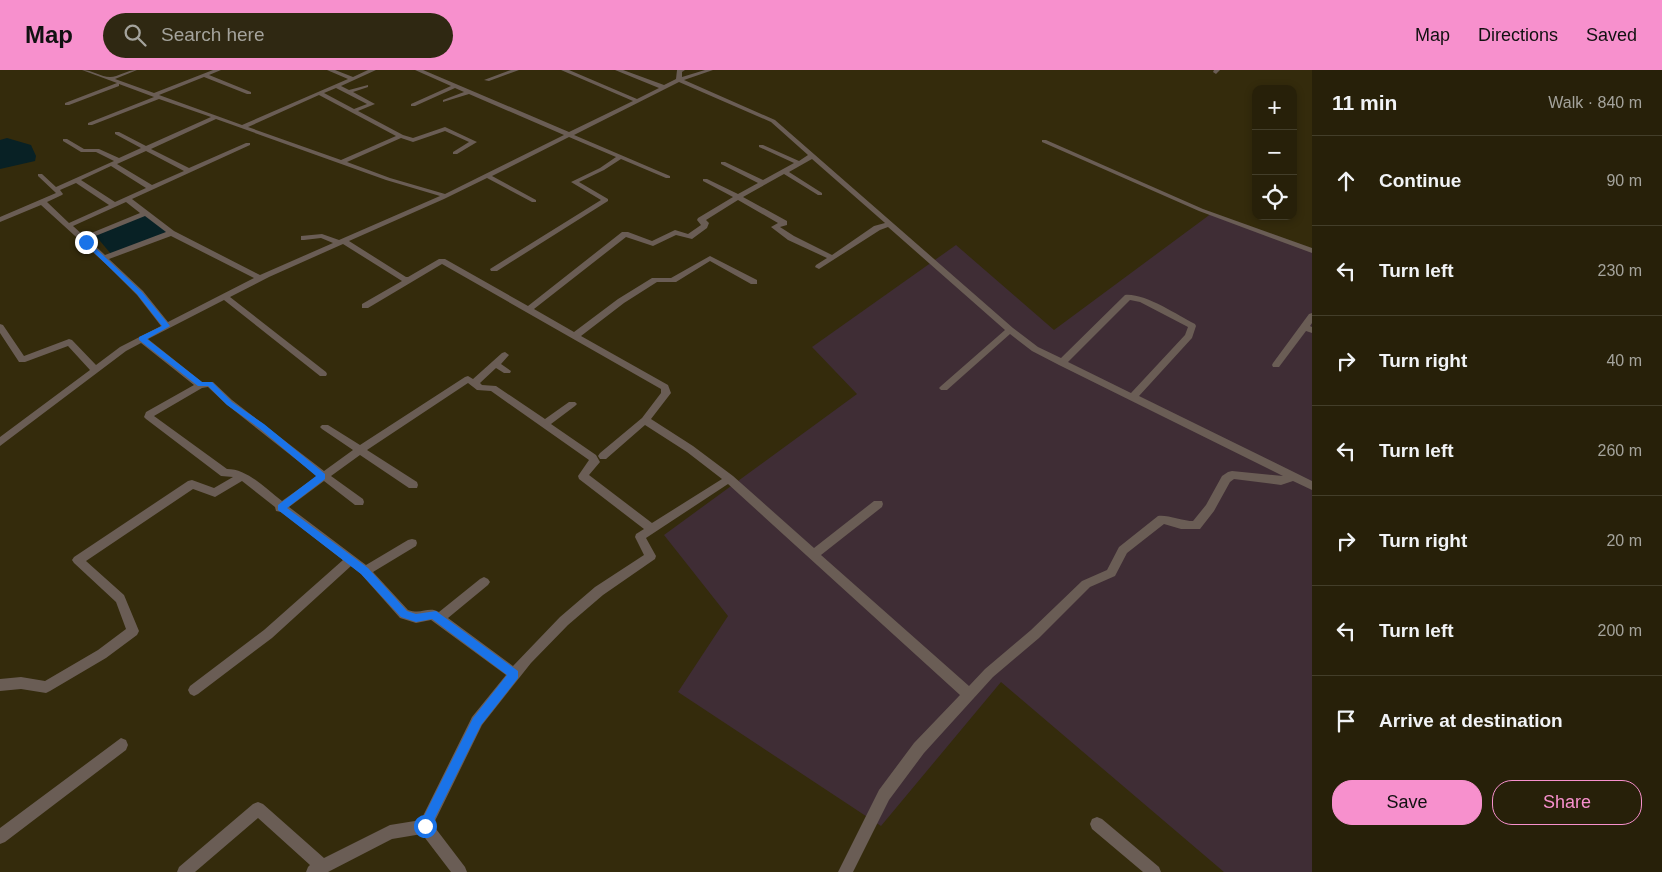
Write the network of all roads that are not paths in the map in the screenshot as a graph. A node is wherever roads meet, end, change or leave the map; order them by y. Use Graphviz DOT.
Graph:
graph roads {
  1 [pos="85,70"];
  2 [pos="134,70"];
  3 [pos="218,70"];
  4 [pos="330,70"];
  5 [pos="373,70"];
  6 [pos="418,70"];
  7 [pos="516,70"];
  8 [pos="564,70"];
  9 [pos="621,70"];
  10 [pos="682,70"];
  11 [pos="710,70"];
  12 [pos="204,75"];
  13 [pos="109,79"];
  14 [pos="353,79"];
  15 [pos="487,80"];
  16 [pos="679,80"];
  17 [pos="117,85"];
  18 [pos="336,86"];
  19 [pos="366,86"];
  20 [pos="455,86"];
  21 [pos="663,87"];
  22 [pos="349,92"];
  23 [pos="469,92"];
  24 [pos="249,93"];
  25 [pos="319,93"];
  26 [pos="155,96"];
  27 [pos="636,100"];
  28 [pos="445,101"];
  29 [pos="67,104"];
  30 [pos="413,105"];
  31 [pos="354,111"];
  32 [pos="216,117"];
  33 [pos="90,124"];
  34 [pos="244,126"];
  35 [pos="116,133"];
  36 [pos="401,136"];
  37 [pos="569,136"];
  38 [pos="65,140"];
  39 [pos="1044,141"];
  40 [pos="248,144"];
  41 [pos="761,146"];
  42 [pos="148,148"];
  43 [pos="455,153"];
  44 [pos="812,156"];
  45 [pos="620,157"];
  46 [pos="120,161"];
  47 [pos="342,162"];
  48 [pos="723,163"];
  49 [pos="798,163"];
  50 [pos="112,164"];
  51 [pos="189,171"];
  52 [pos="783,171"];
  53 [pos="40,174"];
  54 [pos="487,176"];
  55 [pos="668,177"];
  56 [pos="76,180"];
  57 [pos="705,180"];
  58 [pos="761,182"];
  59 [pos="150,187"];
  60 [pos="56,189"];
  61 [pos="820,194"];
  62 [pos="446,196"];
  63 [pos="738,197"];
  64 [pos="128,199"];
  65 [pos="534,201"];
  66 [pos="42,202"];
  67 [pos="113,204"];
  68 [pos="146,214"];
  69 [pos="0,220"];
  70 [pos="890,224"];
  71 [pos="68,226"];
  72 [pos="171,233"];
  73 [pos="304,238"];
  74 [pos="83,240"];
  75 [pos="341,242"];
  76 [pos="1312,251"];
  77 [pos="104,258"];
  78 [pos="833,258"];
  79 [pos="819,267"];
  80 [pos="494,269"];
  81 [pos="260,278"];
  82 [pos="410,279"];
  83 [pos="754,282"];
  84 [pos="224,296"];
  85 [pos="366,306"];
  86 [pos="529,309"];
  87 [pos="1312,316"];
  88 [pos="0,326"];
  89 [pos="166,326"];
  90 [pos="1308,329"];
  91 [pos="1010,330"];
  92 [pos="576,336"];
  93 [pos="142,339"];
  94 [pos="506,355"];
  95 [pos="1062,363"];
  96 [pos="495,364"];
  97 [pos="1276,365"];
  98 [pos="95,370"];
  99 [pos="506,371"];
  100 [pos="323,374"];
  101 [pos="474,383"];
  102 [pos="200,385"];
  103 [pos="944,388"];
  104 [pos="1132,398"];
  105 [pos="572,404"];
  106 [pos="645,420"];
  107 [pos="545,424"];
  108 [pos="325,427"];
  109 [pos="0,442"];
  110 [pos="361,450"];
  111 [pos="603,456"];
  112 [pos="242,476"];
  113 [pos="322,476"];
  114 [pos="1294,478"];
  115 [pos="729,479"];
  116 [pos="413,485"];
  117 [pos="1312,486"];
  118 [pos="359,502"];
  119 [pos="878,504"];
  120 [pos="280,508"];
  121 [pos="652,529"];
  122 [pos="412,543"];
  123 [pos="813,555"];
  124 [pos="350,560"];
  125 [pos="365,571"];
  126 [pos="484,582"];
  127 [pos="439,619"];
  128 [pos="514,674"];
  129 [pos="0,685"];
  130 [pos="194,690"];
  131 [pos="970,694"];
  132 [pos="121,745"];
  133 [pos="1097,824"];
  134 [pos="425,826"];
  135 [pos="0,837"];
  136 [pos="318,869"];
  137 [pos="184,872"];
  138 [pos="460,872"];
  139 [pos="845,872"];
  140 [pos="1154,872"];
  1 -- 13 [label="street"];
  2 -- 13 [label="street"];
  3 -- 12 [label="street"];
  4 -- 14 [label="street"];
  5 -- 14 [label="street"];
  6 -- 20 [label="street"];
  7 -- 15 [label="street"];
  8 -- 27 [label="street"];
  9 -- 21 [label="street"];
  10 -- 16 [label="street"];
  11 -- 16 [label="street"];
  12 -- 24 [label="street"];
  12 -- 26 [label="street"];
  13 -- 26 [label="street"];
  14 -- 18 [label="street"];
  16 -- 21 [label="street"];
  16 -- 44 [label="street"];
  17 -- 29 [label="street"];
  18 -- 22 [label="street"];
  18 -- 25 [label="street"];
  19 -- 22 [label="street"];
  20 -- 23 [label="street"];
  20 -- 30 [label="street"];
  21 -- 27 [label="street"];
  22 -- 31 [label="street"];
  23 -- 28 [label="street"];
  23 -- 37 [label="street"];
  25 -- 31 [label="street"];
  25 -- 34 [label="street"];
  26 -- 32 [label="street"];
  26 -- 33 [label="street"];
  27 -- 37 [label="street"];
  31 -- 36 [label="street"];
  32 -- 34 [label="street"];
  32 -- 42 [label="street"];
  34 -- 47 [label="street"];
  35 -- 42 [label="street"];
  36 -- 43 [label="street"];
  36 -- 47 [label="street"];
  37 -- 45 [label="street"];
  37 -- 54 [label="street"];
  38 -- 46 [label="street"];
  39 -- 76 [label="street"];
  40 -- 51 [label="street"];
  41 -- 49 [label="street"];
  42 -- 46 [label="street"];
  42 -- 51 [label="street"];
  44 -- 49 [label="street"];
  44 -- 70 [label="street"];
  45 -- 55 [label="street"];
  45 -- 80 [label="street"];
  46 -- 50 [label="street"];
  47 -- 62 [label="street"];
  48 -- 58 [label="street"];
  49 -- 52 [label="street"];
  50 -- 56 [label="street"];
  50 -- 59 [label="street"];
  51 -- 59 [label="street"];
  52 -- 58 [label="street"];
  52 -- 61 [label="street"];
  53 -- 60 [label="street"];
  54 -- 62 [label="street"];
  54 -- 65 [label="street"];
  56 -- 60 [label="street"];
  56 -- 67 [label="street"];
  57 -- 63 [label="street"];
  58 -- 63 [label="street"];
  59 -- 64 [label="street"];
  60 -- 66 [label="street"];
  62 -- 75 [label="street"];
  63 -- 78 [label="street"];
  63 -- 86 [label="street"];
  64 -- 67 [label="street"];
  64 -- 68 [label="street"];
  66 -- 69 [label="street"];
  66 -- 71 [label="street"];
  67 -- 71 [label="street"];
  68 -- 72 [label="street"];
  68 -- 74 [label="street"];
  70 -- 78 [label="street"];
  70 -- 91 [label="street"];
  71 -- 74 [label="street"];
  72 -- 77 [label="street"];
  72 -- 81 [label="street"];
  73 -- 75 [label="street"];
  74 -- 77 [label="street"];
  75 -- 81 [label="street"];
  75 -- 82 [label="street"];
  77 -- 89 [label="street"];
  78 -- 79 [label="street"];
  81 -- 84 [label="street"];
  82 -- 85 [label="street"];
  82 -- 86 [label="street"];
  83 -- 92 [label="street"];
  84 -- 89 [label="street"];
  84 -- 100 [label="street"];
  86 -- 92 [label="street"];
  87 -- 90 [label="street"];
  88 -- 98 [label="street"];
  89 -- 93 [label="street"];
  90 -- 97 [label="street"];
  91 -- 95 [label="street"];
  91 -- 103 [label="street"];
  92 -- 106 [label="street"];
  93 -- 98 [label="street"];
  93 -- 102 [label="street"];
  94 -- 96 [label="street"];
  95 -- 104 [label="street"];
  95 -- 104 [label="street"];
  96 -- 99 [label="street"];
  96 -- 101 [label="street"];
  98 -- 109 [label="street"];
  101 -- 107 [label="street"];
  101 -- 110 [label="street"];
  102 -- 112 [label="street"];
  102 -- 113 [label="street"];
  104 -- 114 [label="street"];
  105 -- 107 [label="street"];
  106 -- 111 [label="street"];
  106 -- 115 [label="street"];
  107 -- 121 [label="street"];
  108 -- 110 [label="street"];
  110 -- 113 [label="street"];
  110 -- 116 [label="street"];
  112 -- 120 [label="street"];
  112 -- 129 [label="street"];
  113 -- 118 [label="street"];
  113 -- 120 [label="street"];
  114 -- 117 [label="street"];
  114 -- 131 [label="street"];
  115 -- 121 [label="street"];
  115 -- 123 [label="street"];
  119 -- 123 [label="street"];
  120 -- 124 [label="street"];
  121 -- 128 [label="street"];
  122 -- 125 [label="street"];
  123 -- 131 [label="street"];
  124 -- 125 [label="street"];
  124 -- 130 [label="street"];
  125 -- 127 [label="street"];
  126 -- 127 [label="street"];
  127 -- 128 [label="street"];
  128 -- 134 [label="street"];
  131 -- 139 [label="street"];
  132 -- 135 [label="street"];
  133 -- 140 [label="street"];
  134 -- 136 [label="street"];
  134 -- 138 [label="street"];
  136 -- 137 [label="street"];
}
